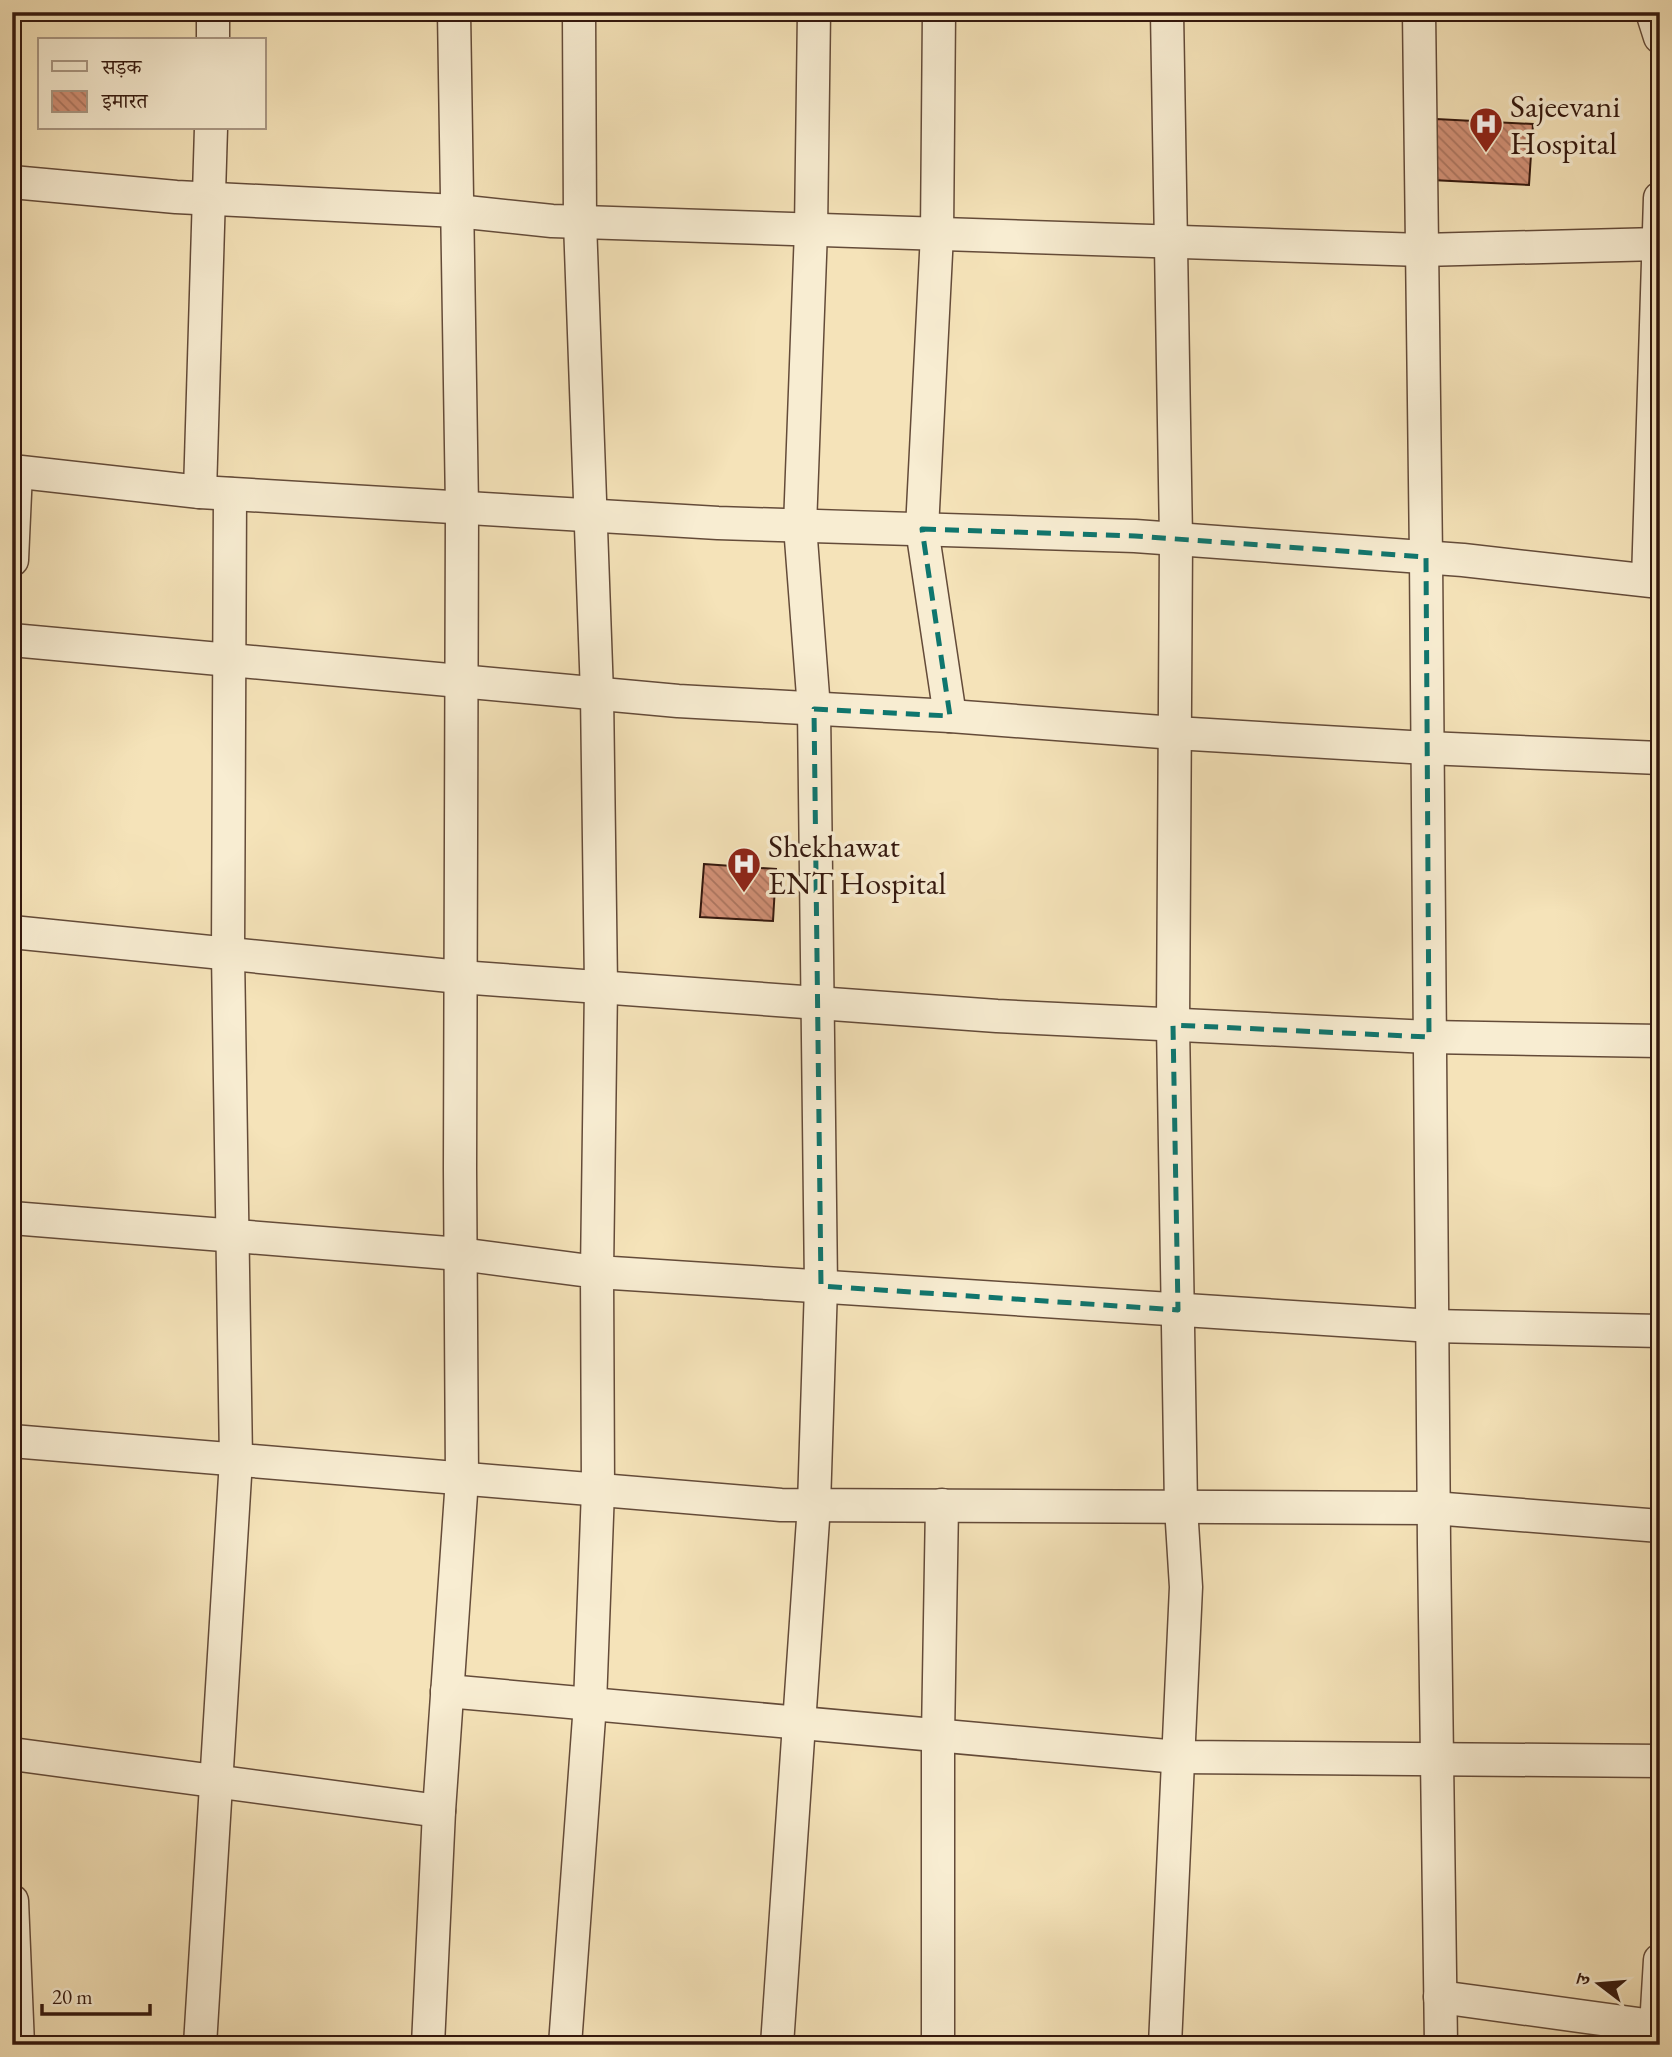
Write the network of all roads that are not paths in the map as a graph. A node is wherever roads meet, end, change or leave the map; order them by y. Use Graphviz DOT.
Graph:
graph roads {
  1 [pos="213,12"];
  2 [pos="454,12"];
  3 [pos="579,12"];
  4 [pos="814,12"];
  5 [pos="939,12"];
  6 [pos="1167,12"];
  7 [pos="1419,12"];
  8 [pos="1652,12"];
  9 [pos="1660,37"];
  10 [pos="213,38"];
  11 [pos="211,130"];
  12 [pos="12,182"];
  13 [pos="1660,198"];
  14 [pos="211,199"];
  15 [pos="457,211"];
  16 [pos="580,222"];
  17 [pos="811,230"];
  18 [pos="937,234"];
  19 [pos="1171,242"];
  20 [pos="1659,244"];
  21 [pos="1422,250"];
  22 [pos="14,472"];
  23 [pos="215,493"];
  24 [pos="462,507"];
  25 [pos="591,515"];
  26 [pos="800,526"];
  27 [pos="922,529"];
  28 [pos="1176,539"];
  29 [pos="1426,557"];
  30 [pos="12,560"];
  31 [pos="1654,581"];
  32 [pos="12,640"];
  33 [pos="230,661"];
  34 [pos="461,683"];
  35 [pos="597,694"];
  36 [pos="814,709"];
  37 [pos="950,716"];
  38 [pos="1175,733"];
  39 [pos="1427,748"];
  40 [pos="1660,758"];
  41 [pos="12,932"];
  42 [pos="228,954"];
  43 [pos="460,976"];
  44 [pos="601,986"];
  45 [pos="818,1003"];
  46 [pos="1173,1025"];
  47 [pos="1429,1037"];
  48 [pos="1660,1041"];
  49 [pos="12,1218"];
  50 [pos="233,1237"];
  51 [pos="460,1254"];
  52 [pos="597,1272"];
  53 [pos="821,1286"];
  54 [pos="1178,1310"];
  55 [pos="1432,1326"];
  56 [pos="1660,1331"];
  57 [pos="12,1441"];
  58 [pos="236,1460"];
  59 [pos="462,1479"];
  60 [pos="598,1490"];
  61 [pos="814,1505"];
  62 [pos="942,1506"];
  63 [pos="1181,1507"];
  64 [pos="1433,1508"];
  65 [pos="1660,1526"];
  66 [pos="447,1691"];
  67 [pos="590,1704"];
  68 [pos="800,1723"];
  69 [pos="938,1735"];
  70 [pos="12,1754"];
  71 [pos="1178,1757"];
  72 [pos="1437,1760"];
  73 [pos="1660,1761"];
  74 [pos="216,1781"];
  75 [pos="439,1811"];
  76 [pos="12,1902"];
  77 [pos="1660,1960"];
  78 [pos="1440,1997"];
  79 [pos="1657,2033"];
  80 [pos="18,2045"];
  81 [pos="200,2045"];
  82 [pos="428,2045"];
  83 [pos="565,2045"];
  84 [pos="777,2045"];
  85 [pos="937,2045"];
  86 [pos="1165,2045"];
  87 [pos="1441,2045"];
  1 -- 10 [label="street"];
  2 -- 15 [label="street"];
  3 -- 16 [label="street"];
  4 -- 17 [label="street"];
  5 -- 18 [label="street"];
  6 -- 19 [label="street"];
  7 -- 21 [label="street"];
  8 -- 9 [label="street"];
  11 -- 14 [label="street"];
  12 -- 14 [label="street"];
  13 -- 20 [label="street"];
  14 -- 15 [label="street"];
  14 -- 23 [label="street"];
  15 -- 16 [label="street"];
  15 -- 24 [label="street"];
  16 -- 17 [label="street"];
  16 -- 25 [label="street"];
  17 -- 18 [label="street"];
  17 -- 26 [label="street"];
  18 -- 19 [label="street"];
  18 -- 27 [label="street"];
  19 -- 21 [label="street"];
  19 -- 28 [label="street"];
  20 -- 21 [label="street"];
  20 -- 31 [label="street"];
  21 -- 29 [label="street"];
  22 -- 23 [label="street"];
  22 -- 30 [label="street"];
  23 -- 24 [label="street"];
  23 -- 33 [label="street"];
  24 -- 25 [label="street"];
  24 -- 34 [label="street"];
  25 -- 26 [label="street"];
  25 -- 35 [label="street"];
  26 -- 27 [label="street"];
  26 -- 36 [label="street"];
  27 -- 28 [label="street"];
  27 -- 37 [label="street"];
  28 -- 29 [label="street"];
  28 -- 38 [label="street"];
  29 -- 31 [label="street"];
  29 -- 39 [label="street"];
  32 -- 33 [label="street"];
  33 -- 34 [label="street"];
  33 -- 42 [label="street"];
  34 -- 35 [label="street"];
  34 -- 43 [label="street"];
  35 -- 36 [label="street"];
  35 -- 44 [label="street"];
  36 -- 37 [label="street"];
  36 -- 45 [label="street"];
  37 -- 38 [label="street"];
  38 -- 39 [label="street"];
  38 -- 46 [label="street"];
  39 -- 40 [label="street"];
  39 -- 47 [label="street"];
  41 -- 42 [label="street"];
  42 -- 43 [label="street"];
  42 -- 50 [label="street"];
  43 -- 44 [label="street"];
  43 -- 51 [label="street"];
  44 -- 45 [label="street"];
  44 -- 52 [label="street"];
  45 -- 46 [label="street"];
  45 -- 53 [label="street"];
  46 -- 47 [label="street"];
  46 -- 54 [label="street"];
  47 -- 48 [label="street"];
  47 -- 55 [label="street"];
  49 -- 50 [label="street"];
  50 -- 51 [label="street"];
  50 -- 58 [label="street"];
  51 -- 52 [label="street"];
  51 -- 59 [label="street"];
  52 -- 53 [label="street"];
  52 -- 60 [label="street"];
  53 -- 54 [label="street"];
  53 -- 61 [label="street"];
  54 -- 55 [label="street"];
  54 -- 63 [label="street"];
  55 -- 56 [label="street"];
  55 -- 64 [label="street"];
  57 -- 58 [label="street"];
  58 -- 59 [label="street"];
  58 -- 74 [label="street"];
  59 -- 60 [label="street"];
  59 -- 66 [label="street"];
  60 -- 61 [label="street"];
  60 -- 67 [label="street"];
  61 -- 62 [label="street"];
  61 -- 68 [label="street"];
  62 -- 63 [label="street"];
  62 -- 69 [label="street"];
  63 -- 64 [label="street"];
  63 -- 71 [label="street"];
  64 -- 65 [label="street"];
  64 -- 72 [label="street"];
  66 -- 67 [label="street"];
  66 -- 75 [label="street"];
  67 -- 68 [label="street"];
  67 -- 83 [label="street"];
  68 -- 69 [label="street"];
  68 -- 84 [label="street"];
  69 -- 71 [label="street"];
  69 -- 85 [label="street"];
  70 -- 74 [label="street"];
  71 -- 72 [label="street"];
  71 -- 86 [label="street"];
  72 -- 73 [label="street"];
  72 -- 78 [label="street"];
  74 -- 75 [label="street"];
  74 -- 81 [label="street"];
  75 -- 82 [label="street"];
  76 -- 80 [label="street"];
  77 -- 79 [label="street"];
  78 -- 79 [label="street"];
  78 -- 87 [label="street"];
}
